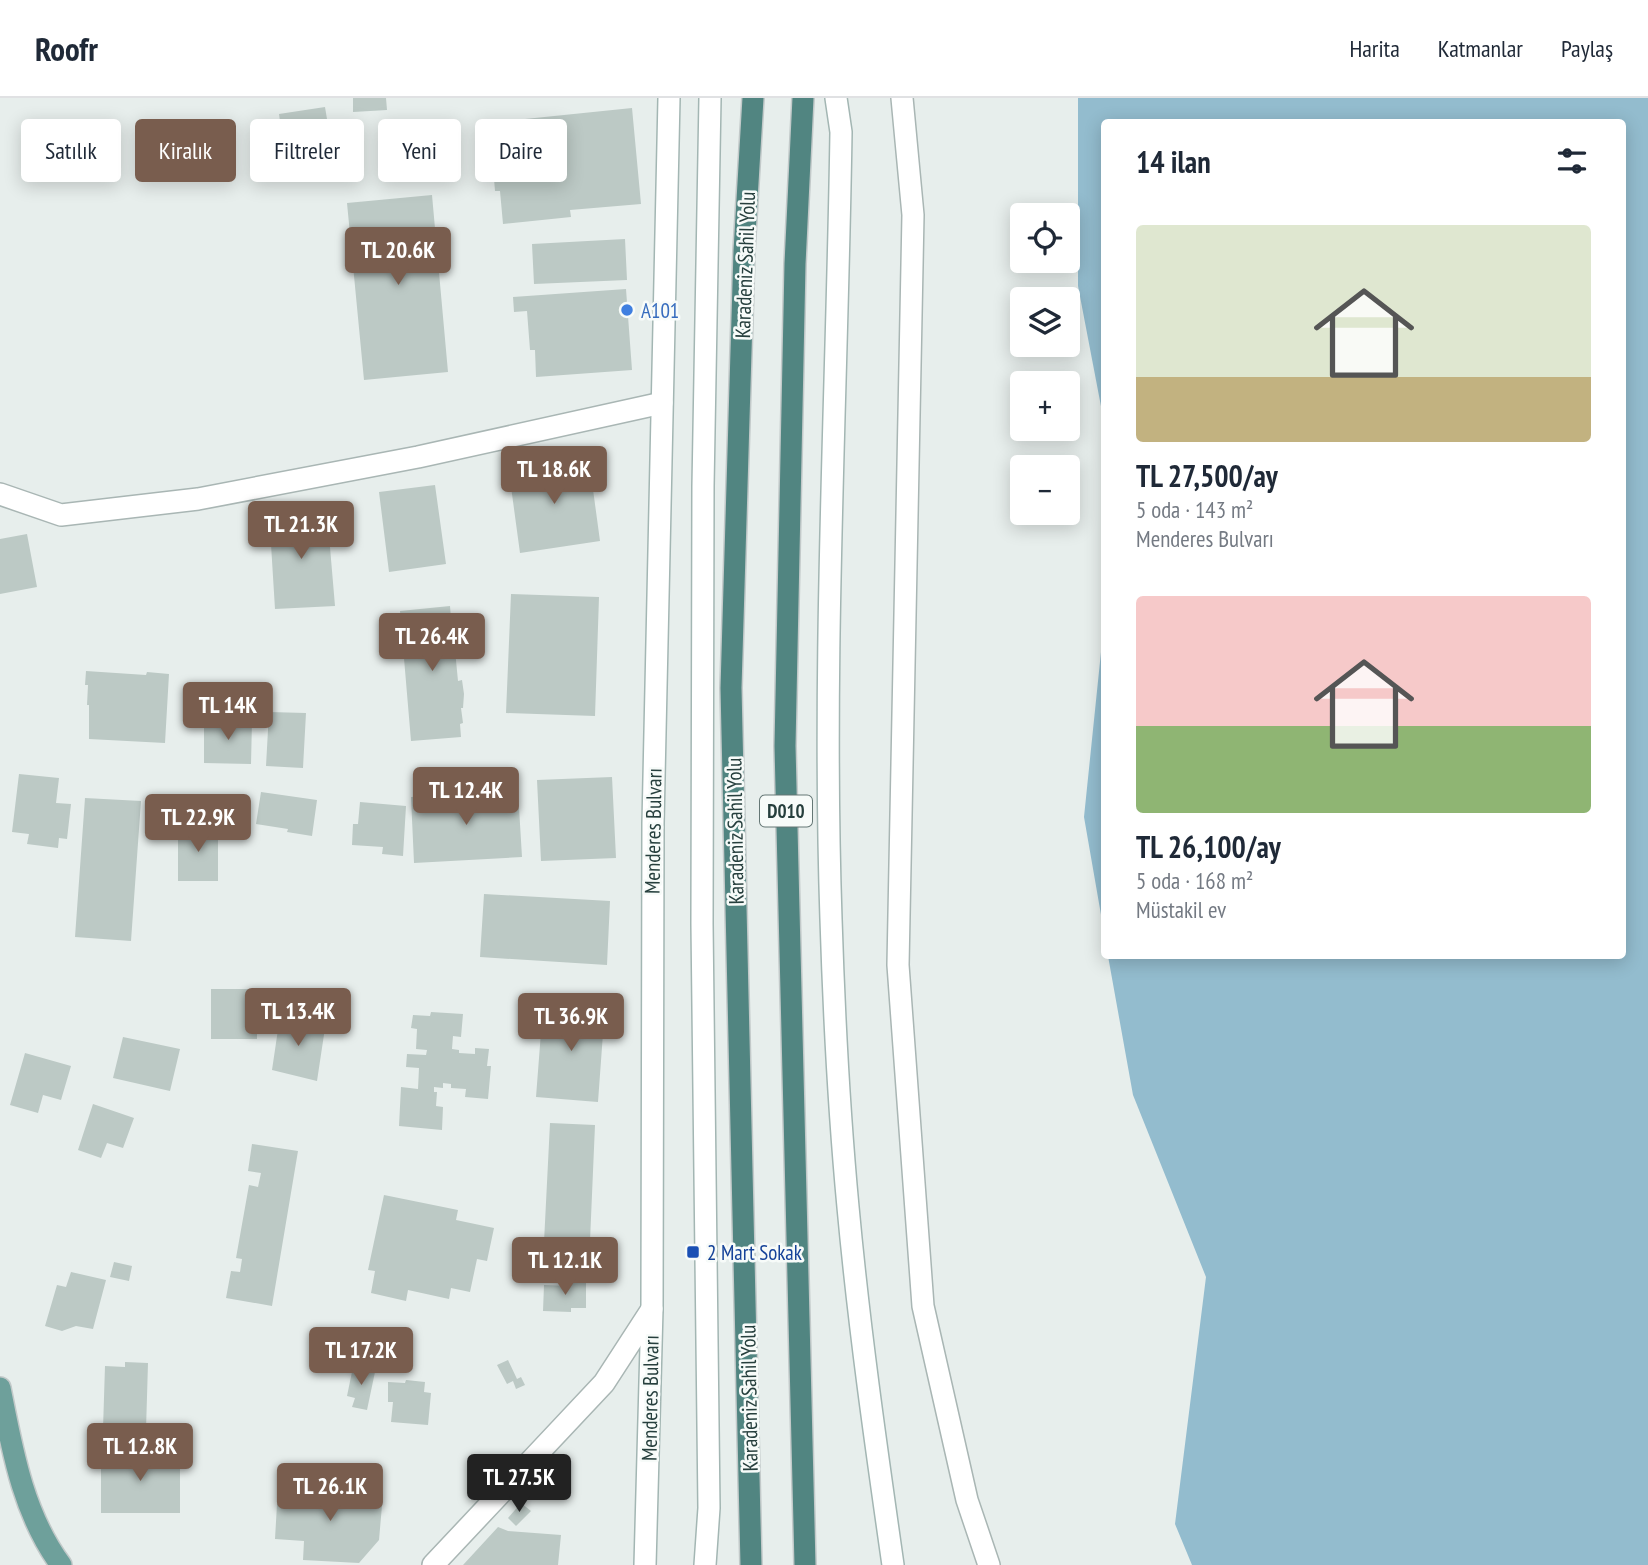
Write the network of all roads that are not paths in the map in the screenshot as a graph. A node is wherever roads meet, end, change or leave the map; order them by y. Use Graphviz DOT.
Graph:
graph roads {
  1 [pos="669,98"];
  2 [pos="710,98"];
  3 [pos="753,98"];
  4 [pos="803,98"];
  5 [pos="836,98"];
  6 [pos="902,98"];
  7 [pos="662,403"];
  8 [pos="0,494"];
  9 [pos="652,1309"];
  10 [pos="0,1388"];
  11 [pos="61,1565"];
  12 [pos="433,1565"];
  13 [pos="645,1565"];
  14 [pos="705,1565"];
  15 [pos="751,1565"];
  16 [pos="805,1565"];
  17 [pos="892,1565"];
  18 [pos="989,1565"];
  1 -- 7 [label="main road, Menderes Bulvarı"];
  2 -- 14 [label="main road"];
  3 -- 15 [label="highway, Karadeniz Sahil Yolu"];
  4 -- 16 [label="highway, D010"];
  5 -- 17 [label="main road"];
  6 -- 18 [label="main road"];
  7 -- 8 [label="main road"];
  7 -- 9 [label="main road, Menderes Bulvarı"];
  9 -- 12 [label="main road"];
  9 -- 13 [label="main road, Menderes Bulvarı"];
  10 -- 11 [label="main road"];
}
